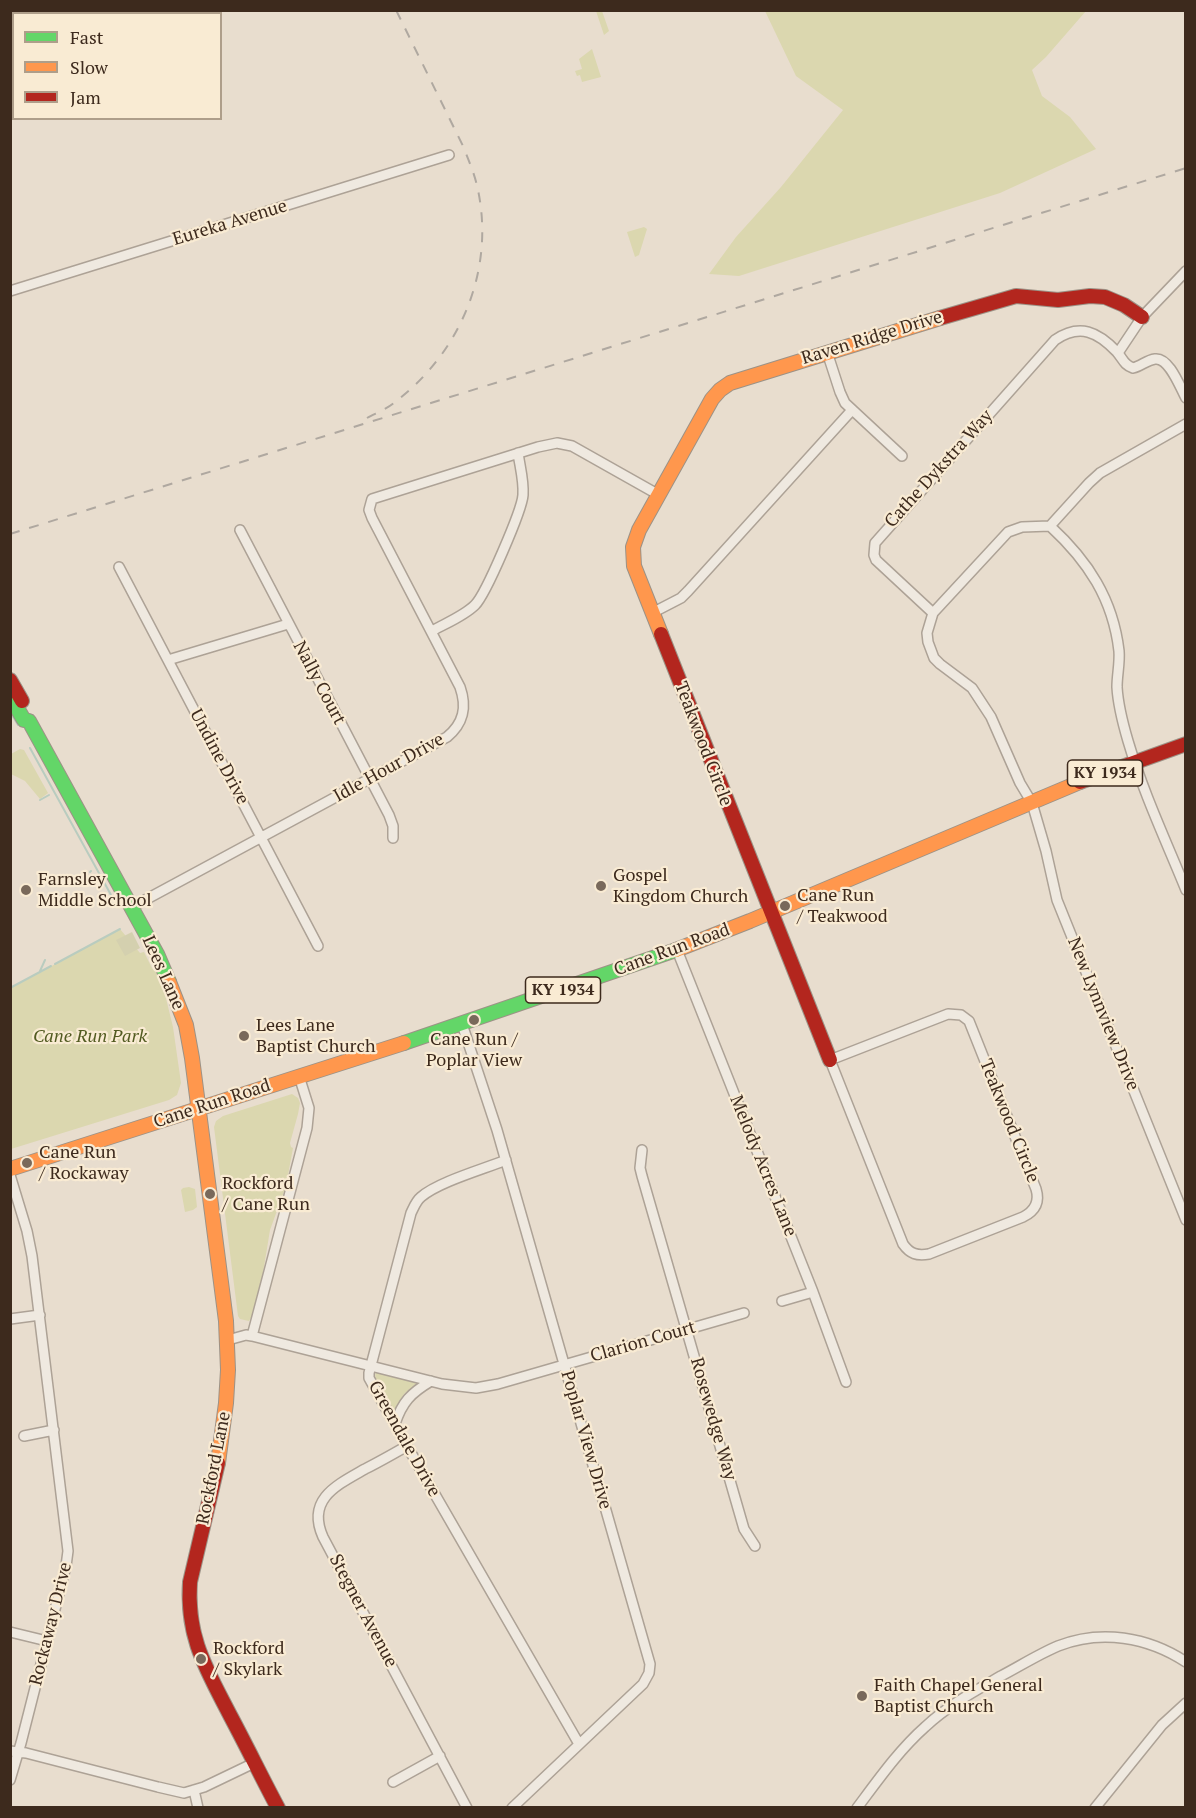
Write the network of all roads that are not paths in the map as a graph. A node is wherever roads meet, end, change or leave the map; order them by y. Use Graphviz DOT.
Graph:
graph roads {
  1 [pos="449,155"];
  2 [pos="1185,271"];
  3 [pos="10,291"];
  4 [pos="1142,317"];
  5 [pos="827,352"];
  6 [pos="1118,353"];
  7 [pos="1185,398"];
  8 [pos="852,410"];
  9 [pos="1185,424"];
  10 [pos="518,453"];
  11 [pos="902,456"];
  12 [pos="659,495"];
  13 [pos="1050,526"];
  14 [pos="240,531"];
  15 [pos="119,567"];
  16 [pos="933,612"];
  17 [pos="652,613"];
  18 [pos="288,624"];
  19 [pos="432,631"];
  20 [pos="168,660"];
  21 [pos="10,680"];
  22 [pos="10,696"];
  23 [pos="29,721"];
  24 [pos="1185,744"];
  25 [pos="1135,761"];
  26 [pos="370,779"];
  27 [pos="1032,803"];
  28 [pos="261,838"];
  29 [pos="393,838"];
  30 [pos="1185,890"];
  31 [pos="132,907"];
  32 [pos="770,912"];
  33 [pos="318,946"];
  34 [pos="677,950"];
  35 [pos="462,1024"];
  36 [pos="830,1060"];
  37 [pos="299,1076"];
  38 [pos="198,1108"];
  39 [pos="642,1150"];
  40 [pos="506,1160"];
  41 [pos="10,1169"];
  42 [pos="10,1175"];
  43 [pos="1185,1221"];
  44 [pos="813,1293"];
  45 [pos="782,1301"];
  46 [pos="744,1313"];
  47 [pos="40,1315"];
  48 [pos="10,1319"];
  49 [pos="687,1329"];
  50 [pos="252,1336"];
  51 [pos="228,1340"];
  52 [pos="371,1365"];
  53 [pos="564,1365"];
  54 [pos="431,1381"];
  55 [pos="846,1382"];
  56 [pos="394,1424"];
  57 [pos="54,1431"];
  58 [pos="24,1436"];
  59 [pos="407,1446"];
  60 [pos="755,1546"];
  61 [pos="10,1632"];
  62 [pos="47,1641"];
  63 [pos="1185,1662"];
  64 [pos="1185,1703"];
  65 [pos="579,1744"];
  66 [pos="14,1752"];
  67 [pos="440,1756"];
  68 [pos="254,1763"];
  69 [pos="10,1780"];
  70 [pos="393,1782"];
  71 [pos="194,1790"];
  72 [pos="198,1808"];
  73 [pos="278,1808"];
  74 [pos="467,1808"];
  75 [pos="512,1808"];
  76 [pos="857,1808"];
  77 [pos="1095,1808"];
  1 -- 3 [label="street, Eureka Avenue"];
  2 -- 4 [label="street"];
  4 -- 5 [label="main road, Raven Ridge Drive"];
  4 -- 6 [label="street"];
  5 -- 8 [label="street"];
  5 -- 12 [label="main road, Raven Ridge Drive"];
  6 -- 7 [label="street, Cathe Dykstra Way"];
  6 -- 16 [label="street, Cathe Dykstra Way"];
  8 -- 11 [label="street"];
  8 -- 17 [label="street"];
  9 -- 13 [label="street"];
  10 -- 12 [label="street"];
  10 -- 19 [label="street"];
  10 -- 19 [label="street, Idle Hour Drive"];
  12 -- 17 [label="main road, Teakwood Circle"];
  13 -- 16 [label="street"];
  13 -- 25 [label="street"];
  14 -- 18 [label="street, Nally Court"];
  15 -- 20 [label="street, Undine Drive"];
  16 -- 27 [label="street, New Lynnview Drive"];
  17 -- 32 [label="main road, Teakwood Circle"];
  18 -- 20 [label="street"];
  18 -- 26 [label="street, Nally Court"];
  19 -- 26 [label="street, Idle Hour Drive"];
  20 -- 28 [label="street, Undine Drive"];
  21 -- 23 [label="main road, Lees Lane"];
  22 -- 23 [label="main road, Lees Lane"];
  23 -- 31 [label="main road, Lees Lane"];
  24 -- 25 [label="main road, Cane Run Road / KY 1934"];
  25 -- 27 [label="main road, Cane Run Road / KY 1934"];
  25 -- 30 [label="street"];
  26 -- 28 [label="street, Idle Hour Drive"];
  26 -- 29 [label="street, Nally Court"];
  27 -- 32 [label="main road, Cane Run Road / KY 1934"];
  27 -- 43 [label="street, New Lynnview Drive"];
  28 -- 31 [label="street, Idle Hour Drive"];
  28 -- 33 [label="street, Undine Drive"];
  31 -- 38 [label="main road, Lees Lane"];
  32 -- 34 [label="main road, Cane Run Road / KY 1934"];
  32 -- 36 [label="main road, Teakwood Circle"];
  34 -- 35 [label="main road, Cane Run Road / KY 1934"];
  34 -- 44 [label="street, Melody Acres Lane"];
  35 -- 37 [label="main road, Cane Run Road / KY 1934"];
  35 -- 40 [label="street, Poplar View Drive"];
  36 -- 36 [label="street, Teakwood Circle"];
  37 -- 38 [label="main road, Cane Run Road / KY 1934"];
  37 -- 50 [label="street"];
  38 -- 41 [label="main road, Cane Run Road / KY 1934"];
  38 -- 51 [label="main road, Rockford Lane"];
  39 -- 49 [label="street, Rosewedge Way"];
  40 -- 52 [label="street, Greendale Drive"];
  40 -- 53 [label="street, Poplar View Drive"];
  42 -- 47 [label="street, Rockaway Drive"];
  44 -- 45 [label="street"];
  44 -- 55 [label="street, Melody Acres Lane"];
  46 -- 49 [label="street, Clarion Court"];
  47 -- 48 [label="street"];
  47 -- 57 [label="street, Rockaway Drive"];
  49 -- 53 [label="street, Clarion Court"];
  49 -- 60 [label="street, Rosewedge Way"];
  50 -- 51 [label="street, Clarion Court"];
  50 -- 52 [label="street, Clarion Court"];
  51 -- 68 [label="main road, Rockford Lane"];
  52 -- 54 [label="street, Clarion Court"];
  52 -- 56 [label="street, Greendale Drive"];
  53 -- 54 [label="street, Clarion Court"];
  53 -- 65 [label="street, Poplar View Drive"];
  54 -- 56 [label="street"];
  56 -- 59 [label="street, Greendale Drive"];
  57 -- 58 [label="street"];
  57 -- 62 [label="street, Rockaway Drive"];
  59 -- 65 [label="street, Greendale Drive"];
  59 -- 67 [label="street, Stegner Avenue"];
  61 -- 62 [label="street"];
  62 -- 66 [label="street, Rockaway Drive"];
  63 -- 76 [label="street"];
  64 -- 77 [label="street"];
  65 -- 75 [label="street, Poplar View Drive"];
  66 -- 69 [label="street, Rockaway Drive"];
  66 -- 71 [label="street"];
  67 -- 70 [label="street"];
  67 -- 74 [label="street, Stegner Avenue"];
  68 -- 71 [label="street"];
  68 -- 73 [label="main road, Rockford Lane"];
  71 -- 72 [label="street"];
}
